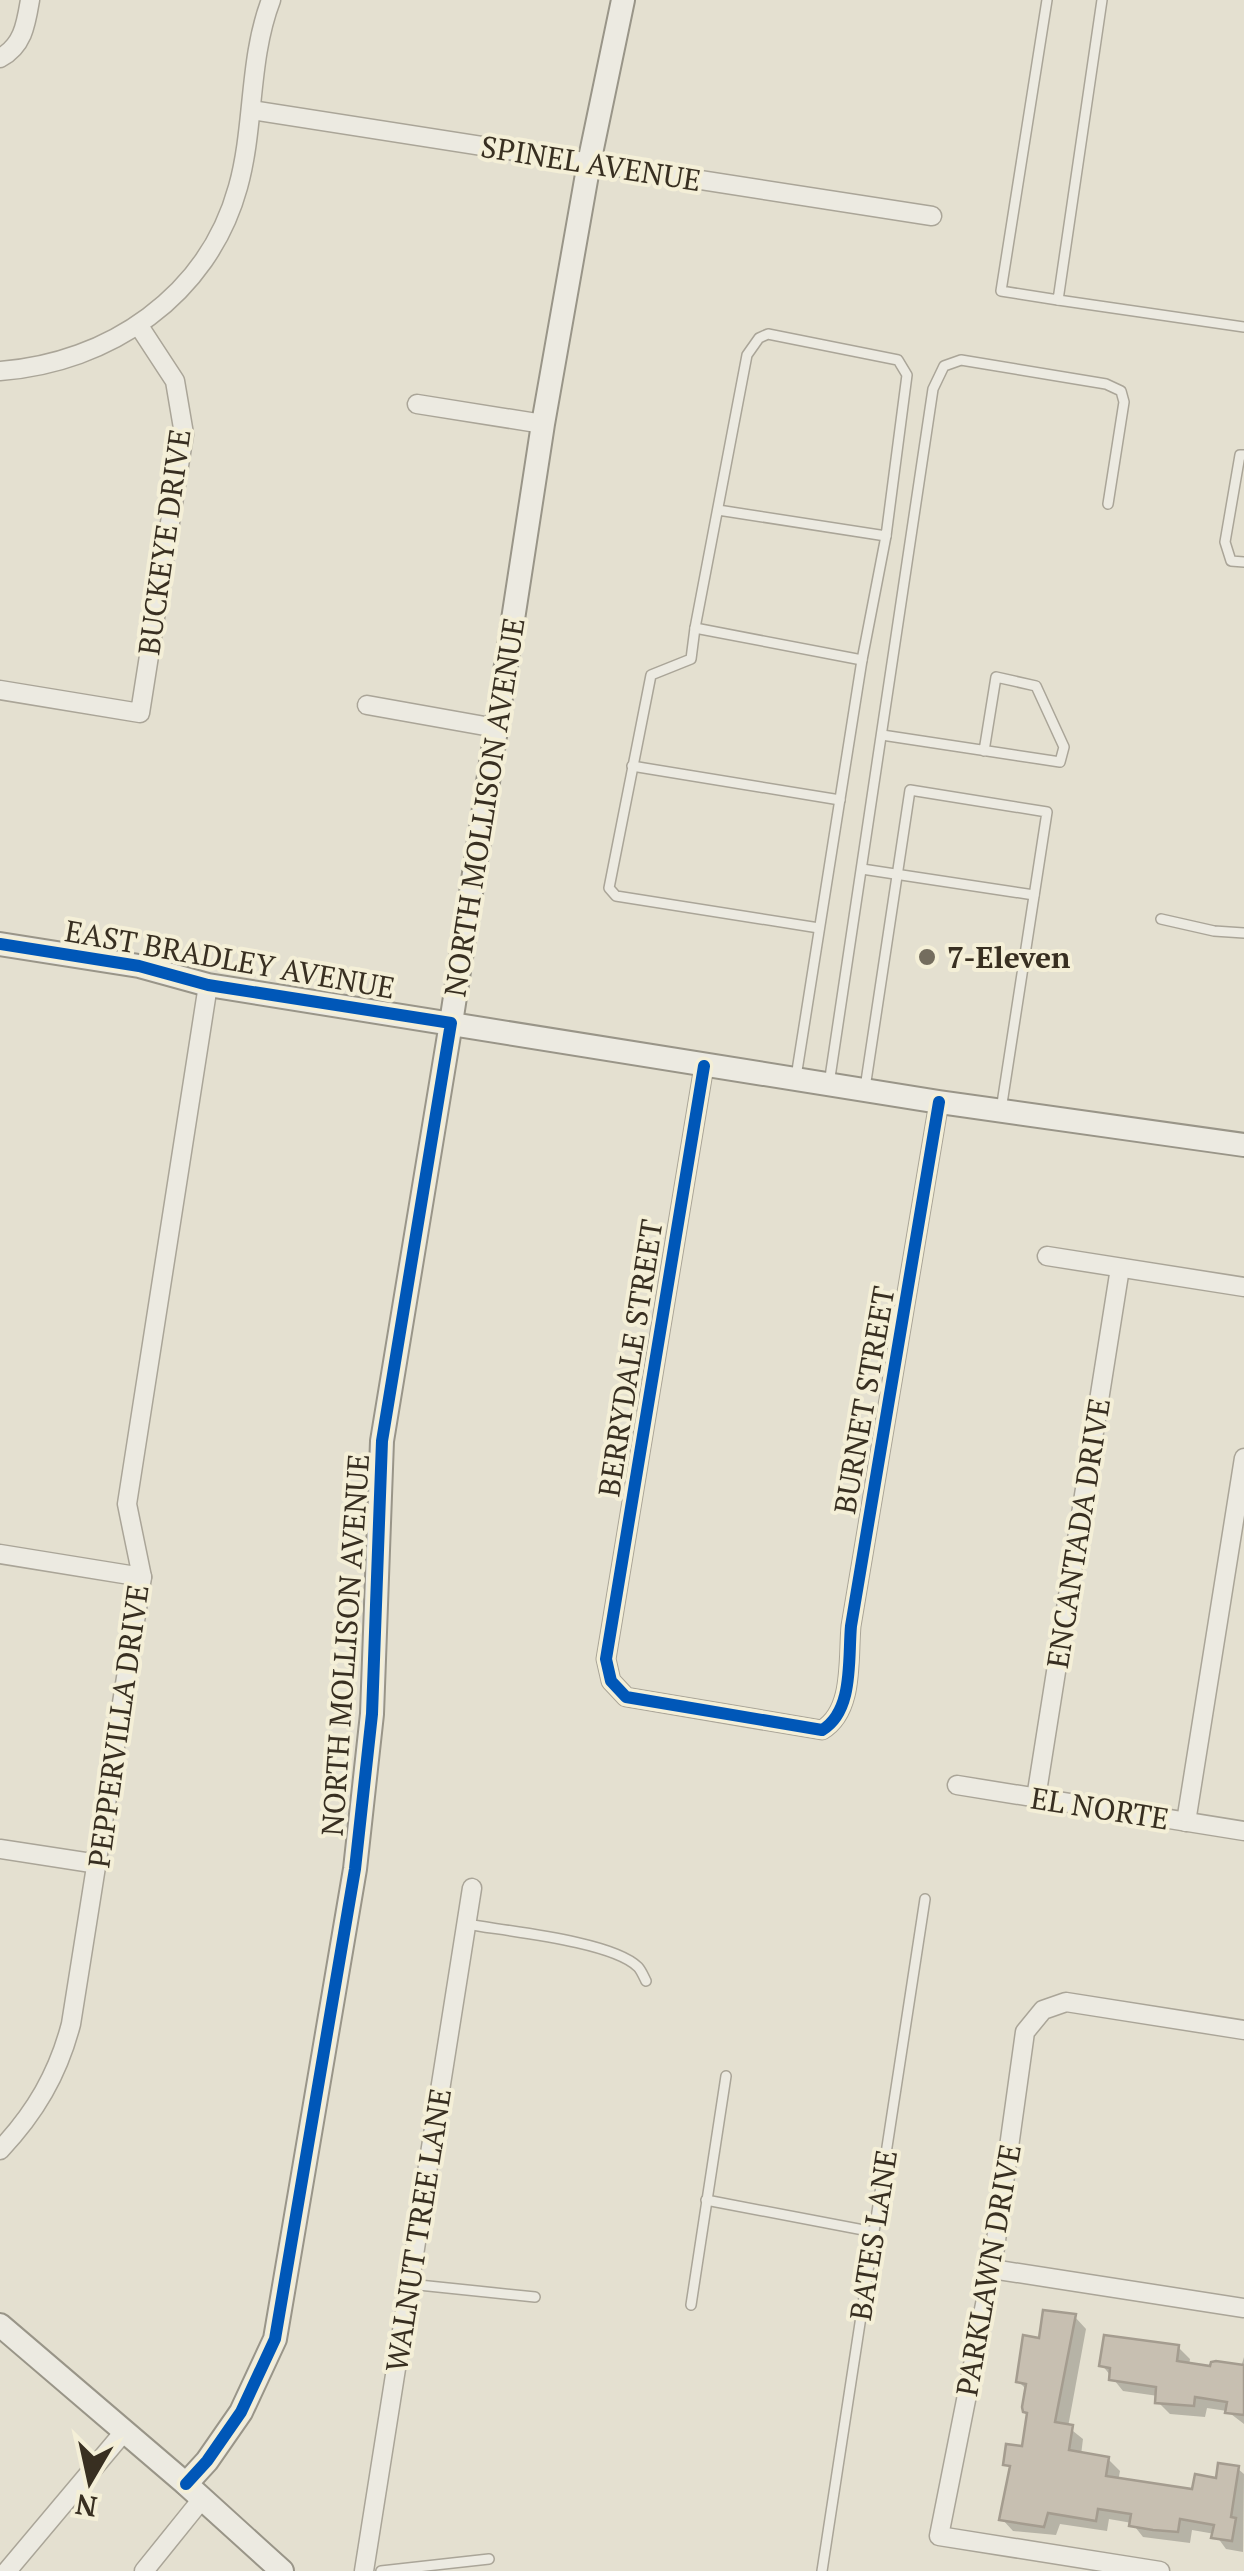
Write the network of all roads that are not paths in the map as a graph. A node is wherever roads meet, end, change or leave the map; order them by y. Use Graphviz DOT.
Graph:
graph roads {
  1 [pos="30,0"];
  2 [pos="271,0"];
  3 [pos="624,0"];
  4 [pos="1047,0"];
  5 [pos="1102,0"];
  6 [pos="3,56"];
  7 [pos="251,110"];
  8 [pos="589,163"];
  9 [pos="932,216"];
  10 [pos="1058,300"];
  11 [pos="140,326"];
  12 [pos="1244,327"];
  13 [pos="0,370"];
  14 [pos="417,404"];
  15 [pos="542,424"];
  16 [pos="1244,455"];
  17 [pos="1108,504"];
  18 [pos="718,510"];
  19 [pos="886,536"];
  20 [pos="1244,562"];
  21 [pos="696,628"];
  22 [pos="862,660"];
  23 [pos="0,690"];
  24 [pos="367,705"];
  25 [pos="496,728"];
  26 [pos="882,735"];
  27 [pos="984,750"];
  28 [pos="632,766"];
  29 [pos="840,800"];
  30 [pos="862,869"];
  31 [pos="897,874"];
  32 [pos="1034,895"];
  33 [pos="1160,919"];
  34 [pos="819,928"];
  35 [pos="1244,933"];
  36 [pos="0,944"];
  37 [pos="208,986"];
  38 [pos="452,1023"];
  39 [pos="704,1066"];
  40 [pos="796,1080"];
  41 [pos="829,1084"];
  42 [pos="865,1088"];
  43 [pos="940,1102"];
  44 [pos="1000,1111"];
  45 [pos="1244,1145"];
  46 [pos="1047,1256"];
  47 [pos="1120,1268"];
  48 [pos="1244,1287"];
  49 [pos="1244,1458"];
  50 [pos="0,1554"];
  51 [pos="142,1577"];
  52 [pos="843,1707"];
  53 [pos="957,1785"];
  54 [pos="1036,1798"];
  55 [pos="1186,1822"];
  56 [pos="1244,1831"];
  57 [pos="0,1849"];
  58 [pos="98,1864"];
  59 [pos="472,1888"];
  60 [pos="925,1899"];
  61 [pos="466,1924"];
  62 [pos="646,1981"];
  63 [pos="1244,2030"];
  64 [pos="726,2076"];
  65 [pos="0,2150"];
  66 [pos="706,2200"];
  67 [pos="874,2232"];
  68 [pos="992,2269"];
  69 [pos="409,2284"];
  70 [pos="535,2296"];
  71 [pos="691,2305"];
  72 [pos="1244,2308"];
  73 [pos="0,2325"];
  74 [pos="123,2432"];
  75 [pos="194,2491"];
  76 [pos="489,2558"];
  77 [pos="1106,2567"];
  78 [pos="7,2571"];
  79 [pos="144,2571"];
  80 [pos="282,2571"];
  81 [pos="364,2571"];
  82 [pos="381,2571"];
  83 [pos="822,2571"];
  84 [pos="1160,2571"];
  1 -- 6 [label="street"];
  2 -- 7 [label="street"];
  3 -- 8 [label="street, NORTH MOLLISON AVENUE"];
  4 -- 10 [label="lane"];
  5 -- 10 [label="lane"];
  7 -- 8 [label="street, SPINEL AVENUE"];
  7 -- 11 [label="street"];
  8 -- 9 [label="street, SPINEL AVENUE"];
  8 -- 15 [label="street, NORTH MOLLISON AVENUE"];
  10 -- 12 [label="lane"];
  11 -- 13 [label="street"];
  11 -- 23 [label="street, BUCKEYE DRIVE"];
  14 -- 15 [label="street"];
  15 -- 25 [label="street, NORTH MOLLISON AVENUE"];
  16 -- 20 [label="lane"];
  17 -- 26 [label="lane"];
  18 -- 19 [label="lane"];
  18 -- 19 [label="lane"];
  18 -- 21 [label="lane"];
  19 -- 22 [label="lane"];
  21 -- 22 [label="lane"];
  21 -- 28 [label="lane"];
  22 -- 29 [label="lane"];
  24 -- 25 [label="street"];
  25 -- 38 [label="street, NORTH MOLLISON AVENUE"];
  26 -- 27 [label="lane"];
  26 -- 30 [label="lane"];
  27 -- 27 [label="lane"];
  28 -- 29 [label="lane"];
  28 -- 34 [label="lane"];
  29 -- 34 [label="lane"];
  30 -- 31 [label="lane"];
  30 -- 41 [label="lane"];
  31 -- 32 [label="lane"];
  31 -- 32 [label="lane"];
  31 -- 42 [label="lane"];
  32 -- 44 [label="lane"];
  33 -- 35 [label="lane"];
  34 -- 40 [label="lane"];
  36 -- 37 [label="street, EAST BRADLEY AVENUE"];
  37 -- 38 [label="street, EAST BRADLEY AVENUE"];
  37 -- 51 [label="street, PEPPERVILLA DRIVE"];
  38 -- 39 [label="street, EAST BRADLEY AVENUE"];
  38 -- 75 [label="street, NORTH MOLLISON AVENUE"];
  39 -- 40 [label="street, EAST BRADLEY AVENUE"];
  39 -- 52 [label="street, BERRYDALE STREET"];
  40 -- 41 [label="street, EAST BRADLEY AVENUE"];
  41 -- 42 [label="street, EAST BRADLEY AVENUE"];
  42 -- 43 [label="street, EAST BRADLEY AVENUE"];
  43 -- 44 [label="street, EAST BRADLEY AVENUE"];
  43 -- 52 [label="street, BURNET STREET"];
  44 -- 45 [label="street, EAST BRADLEY AVENUE"];
  46 -- 47 [label="street"];
  47 -- 48 [label="street"];
  47 -- 54 [label="street, ENCANTADA DRIVE"];
  49 -- 55 [label="street"];
  50 -- 51 [label="street"];
  51 -- 58 [label="street, PEPPERVILLA DRIVE"];
  53 -- 54 [label="street, EL NORTE"];
  54 -- 55 [label="street, EL NORTE"];
  55 -- 56 [label="street, EL NORTE"];
  57 -- 58 [label="street"];
  58 -- 65 [label="street, PEPPERVILLA DRIVE"];
  59 -- 61 [label="street, WALNUT TREE LANE"];
  60 -- 67 [label="lane, BATES LANE"];
  61 -- 62 [label="lane"];
  61 -- 69 [label="street, WALNUT TREE LANE"];
  63 -- 68 [label="street, PARKLAWN DRIVE"];
  64 -- 66 [label="lane"];
  66 -- 67 [label="lane"];
  66 -- 71 [label="lane"];
  67 -- 83 [label="lane, BATES LANE"];
  68 -- 72 [label="street"];
  68 -- 77 [label="street, PARKLAWN DRIVE"];
  69 -- 70 [label="lane"];
  69 -- 81 [label="street, WALNUT TREE LANE"];
  73 -- 74 [label="street"];
  74 -- 75 [label="street"];
  74 -- 78 [label="street"];
  75 -- 79 [label="street"];
  75 -- 80 [label="street"];
  76 -- 82 [label="lane"];
  77 -- 84 [label="street"];
}
